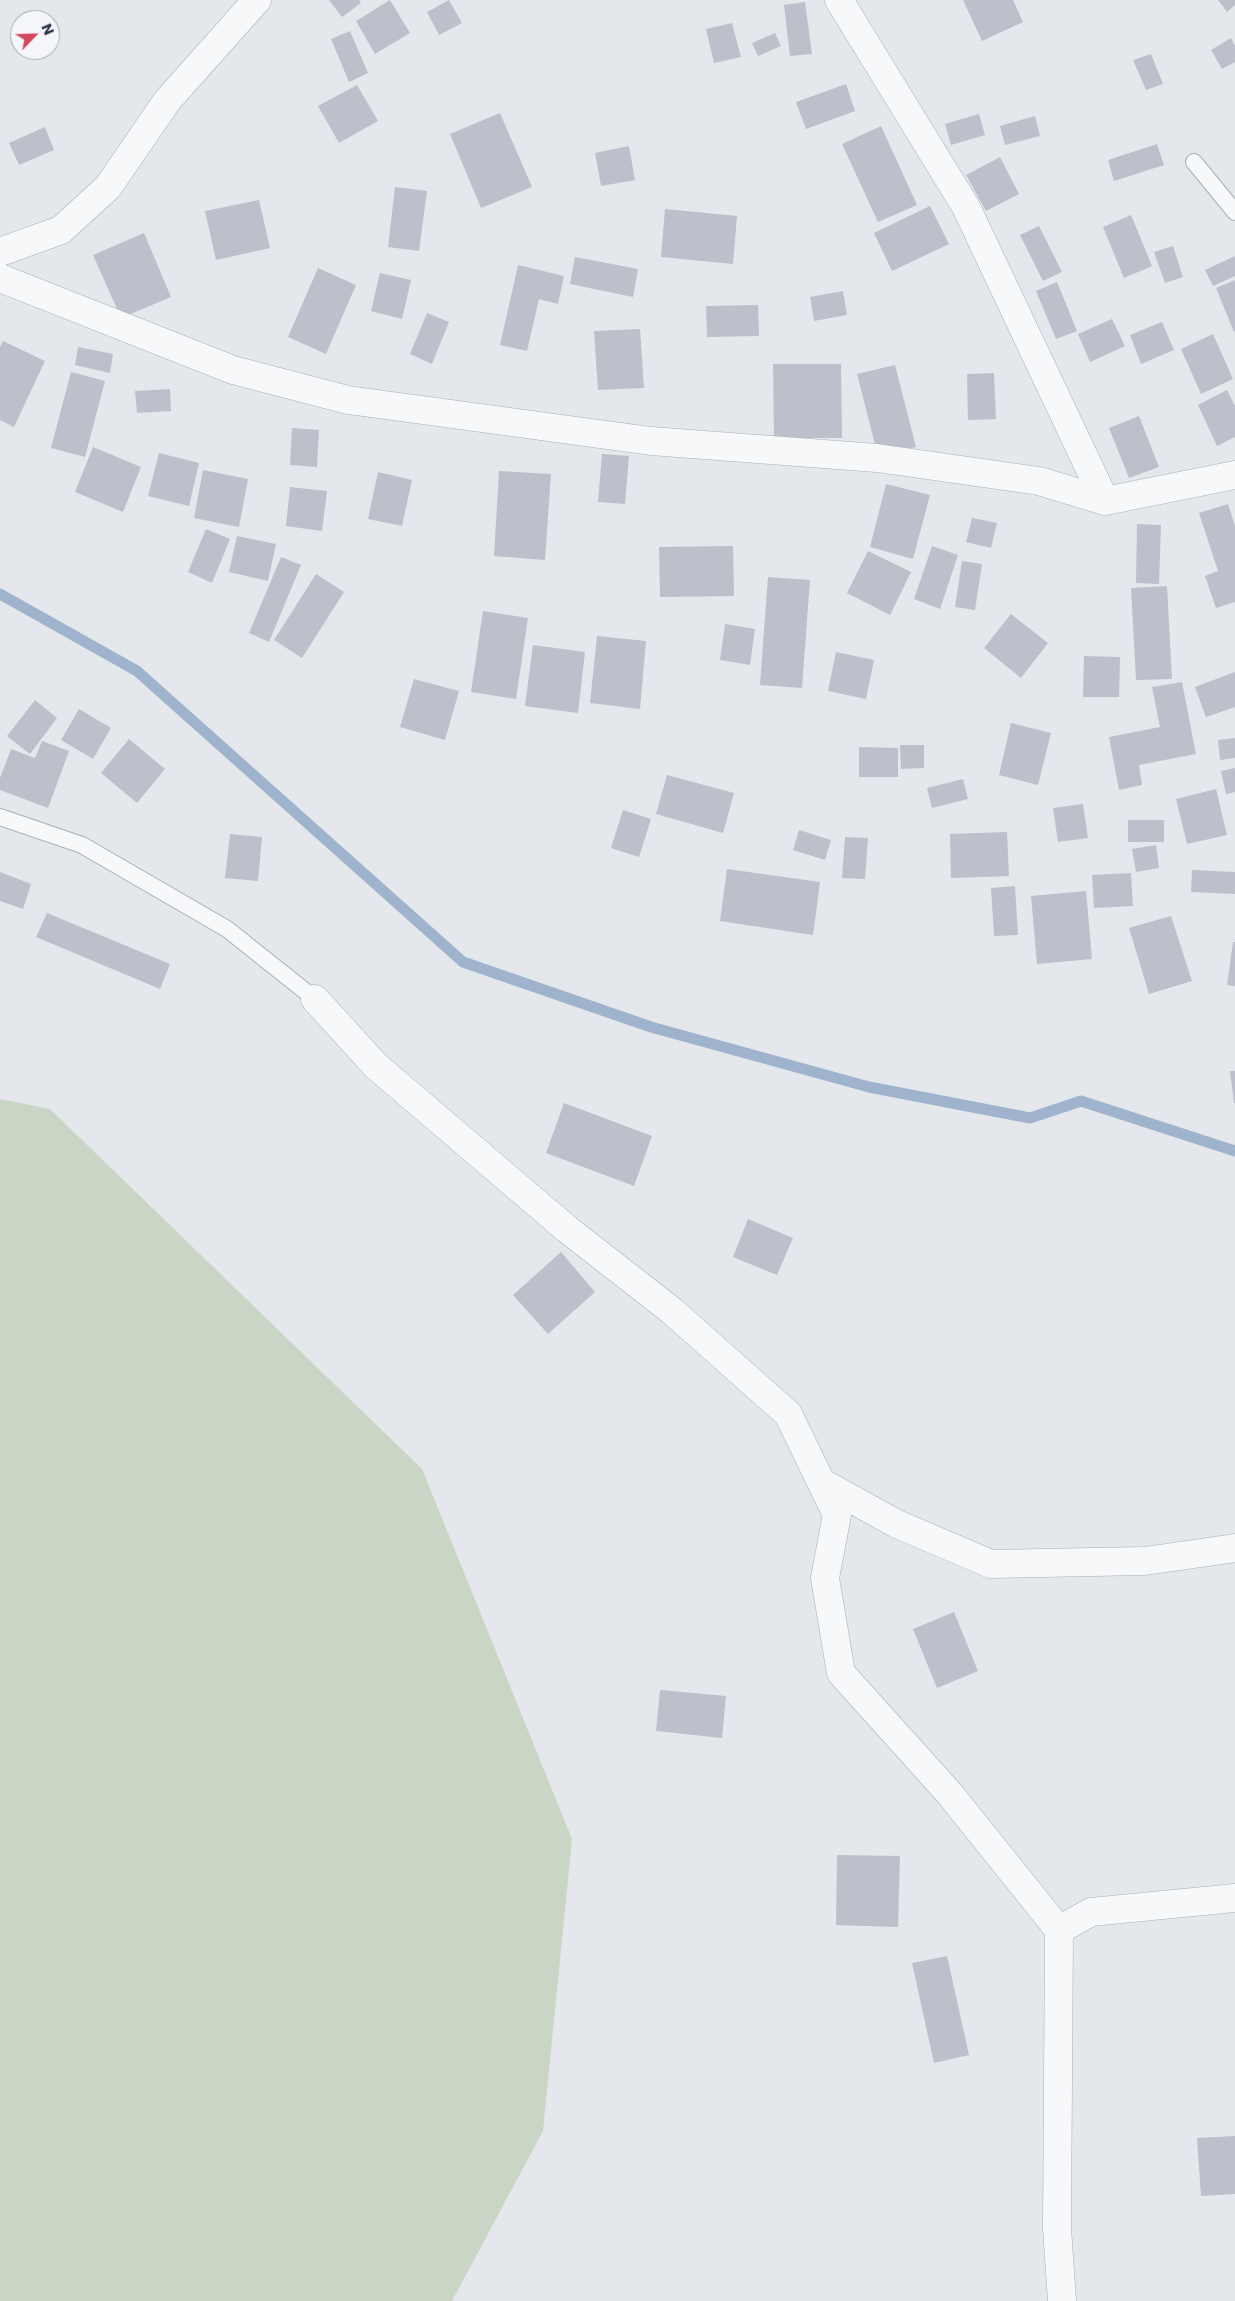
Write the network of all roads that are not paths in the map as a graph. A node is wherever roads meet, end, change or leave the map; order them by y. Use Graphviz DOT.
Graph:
graph roads {
  1 [pos="257,0"];
  2 [pos="839,0"];
  3 [pos="1194,162"];
  4 [pos="1235,212"];
  5 [pos="0,252"];
  6 [pos="0,278"];
  7 [pos="1235,475"];
  8 [pos="1105,501"];
  9 [pos="0,817"];
  10 [pos="315,999"];
  11 [pos="820,1482"];
  12 [pos="1235,1548"];
  13 [pos="1235,1898"];
  14 [pos="1059,1930"];
  15 [pos="1062,2301"];
  1 -- 5 [label="street"];
  2 -- 8 [label="street"];
  3 -- 4 [label="lane"];
  6 -- 8 [label="street"];
  7 -- 8 [label="street"];
  9 -- 10 [label="lane"];
  10 -- 11 [label="street"];
  11 -- 12 [label="street"];
  11 -- 14 [label="street"];
  13 -- 14 [label="street"];
  14 -- 15 [label="street"];
}
